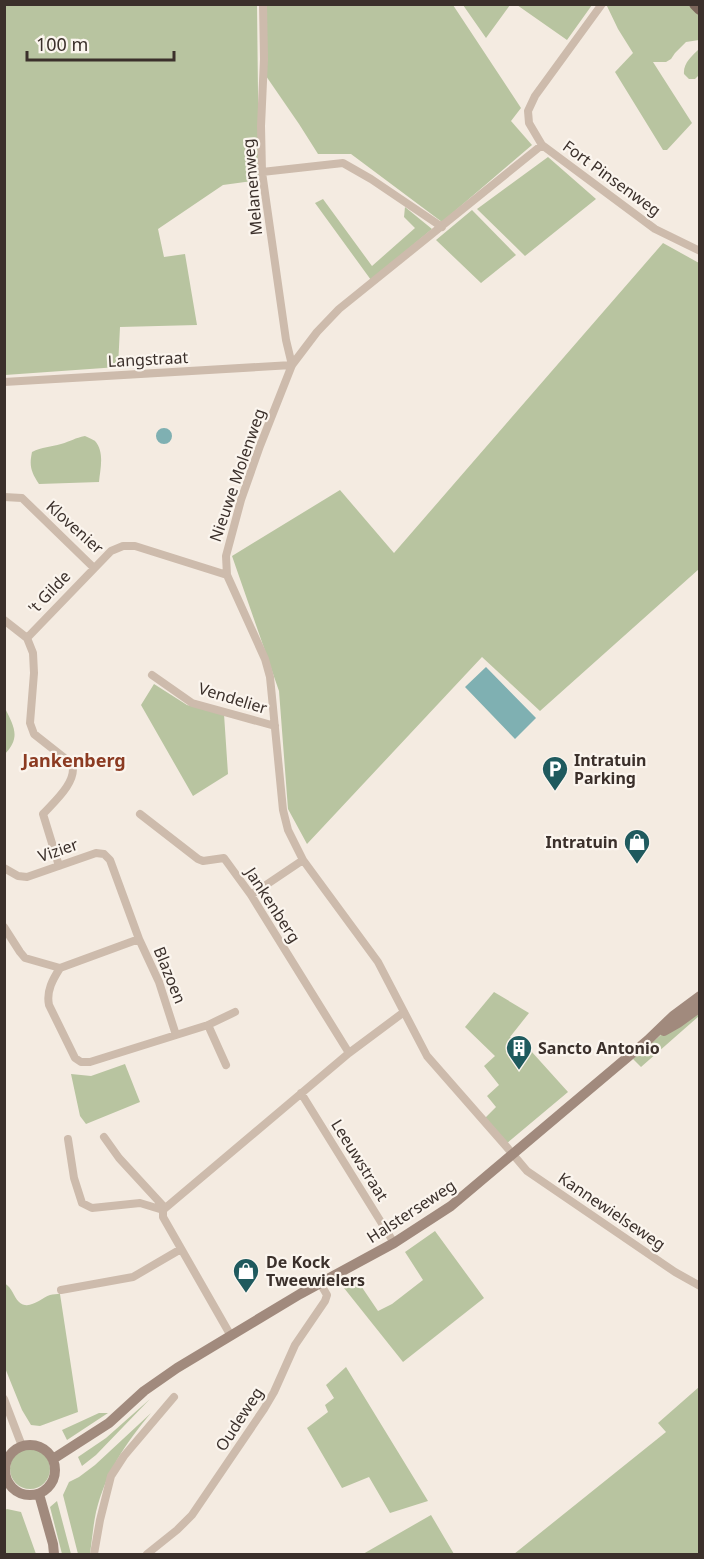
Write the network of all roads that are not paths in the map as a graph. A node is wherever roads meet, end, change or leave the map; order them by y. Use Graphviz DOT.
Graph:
graph roads {
  1 [pos="263,4"];
  2 [pos="602,4"];
  3 [pos="695,4"];
  4 [pos="699,9"];
  5 [pos="542,146"];
  6 [pos="262,172"];
  7 [pos="442,227"];
  8 [pos="699,250"];
  9 [pos="292,365"];
  10 [pos="4,382"];
  11 [pos="4,497"];
  12 [pos="94,568"];
  13 [pos="227,575"];
  14 [pos="4,620"];
  15 [pos="27,638"];
  16 [pos="152,675"];
  17 [pos="275,726"];
  18 [pos="140,814"];
  19 [pos="303,860"];
  20 [pos="59,866"];
  21 [pos="4,868"];
  22 [pos="250,895"];
  23 [pos="4,927"];
  24 [pos="139,939"];
  25 [pos="60,968"];
  26 [pos="699,996"];
  27 [pos="699,1007"];
  28 [pos="235,1012"];
  29 [pos="404,1012"];
  30 [pos="208,1025"];
  31 [pos="176,1035"];
  32 [pos="648,1040"];
  33 [pos="349,1053"];
  34 [pos="226,1065"];
  35 [pos="301,1093"];
  36 [pos="104,1137"];
  37 [pos="68,1139"];
  38 [pos="513,1155"];
  39 [pos="164,1209"];
  40 [pos="394,1243"];
  41 [pos="181,1249"];
  42 [pos="320,1283"];
  43 [pos="699,1286"];
  44 [pos="61,1290"];
  45 [pos="231,1336"];
  46 [pos="174,1397"];
  47 [pos="4,1399"];
  48 [pos="22,1446"];
  49 [pos="52,1459"];
  50 [pos="5,1467"];
  51 [pos="6,1483"];
  52 [pos="39,1494"];
  53 [pos="54,1554"];
  54 [pos="94,1554"];
  55 [pos="147,1554"];
  1 -- 6 [label="street, Melanenweg"];
  2 -- 5 [label="street, Fort Pinsenweg"];
  3 -- 4 [label="main road"];
  5 -- 7 [label="street, Nieuwe Molenweg"];
  5 -- 8 [label="street, Fort Pinsenweg"];
  6 -- 7 [label="street"];
  6 -- 9 [label="street, Melanenweg"];
  7 -- 9 [label="street, Nieuwe Molenweg"];
  9 -- 10 [label="street, Langstraat"];
  9 -- 13 [label="street, Nieuwe Molenweg"];
  11 -- 12 [label="street, Klovenier"];
  12 -- 13 [label="street, Klovenier"];
  12 -- 15 [label="street, 't Gilde"];
  13 -- 17 [label="street, Nieuwe Molenweg"];
  14 -- 15 [label="street, 't Gilde"];
  15 -- 20 [label="street, 't Gilde"];
  16 -- 17 [label="street, Vendelier"];
  17 -- 19 [label="street, Nieuwe Molenweg"];
  18 -- 22 [label="street, Jankenberg"];
  19 -- 22 [label="street"];
  19 -- 29 [label="street, Nieuwe Molenweg"];
  20 -- 21 [label="street, Vizier"];
  20 -- 24 [label="street, Vizier"];
  22 -- 33 [label="street, Jankenberg"];
  23 -- 25 [label="street"];
  24 -- 25 [label="street, Blazoen"];
  24 -- 31 [label="street, Blazoen"];
  25 -- 31 [label="street"];
  26 -- 32 [label="main road, Halsterseweg"];
  27 -- 32 [label="main road, Halsterseweg"];
  28 -- 30 [label="street"];
  29 -- 33 [label="street"];
  29 -- 38 [label="street, Nieuwe Molenweg"];
  30 -- 31 [label="street"];
  30 -- 34 [label="street"];
  32 -- 38 [label="main road, Halsterseweg"];
  33 -- 35 [label="street"];
  35 -- 39 [label="street"];
  35 -- 40 [label="street, Leeuwstraat"];
  36 -- 39 [label="street"];
  37 -- 39 [label="street"];
  38 -- 40 [label="main road, Halsterseweg"];
  38 -- 43 [label="street, Kannewielseweg"];
  39 -- 41 [label="street"];
  40 -- 42 [label="main road, Halsterseweg"];
  41 -- 44 [label="street"];
  41 -- 45 [label="street"];
  42 -- 45 [label="main road, Halsterseweg"];
  42 -- 55 [label="street, Oudeweg"];
  45 -- 49 [label="main road, Halsterseweg"];
  46 -- 54 [label="street"];
  47 -- 48 [label="street"];
  48 -- 49 [label="main road"];
  48 -- 50 [label="main road"];
  49 -- 52 [label="main road"];
  50 -- 51 [label="main road"];
  51 -- 52 [label="main road"];
  52 -- 53 [label="main road"];
}
